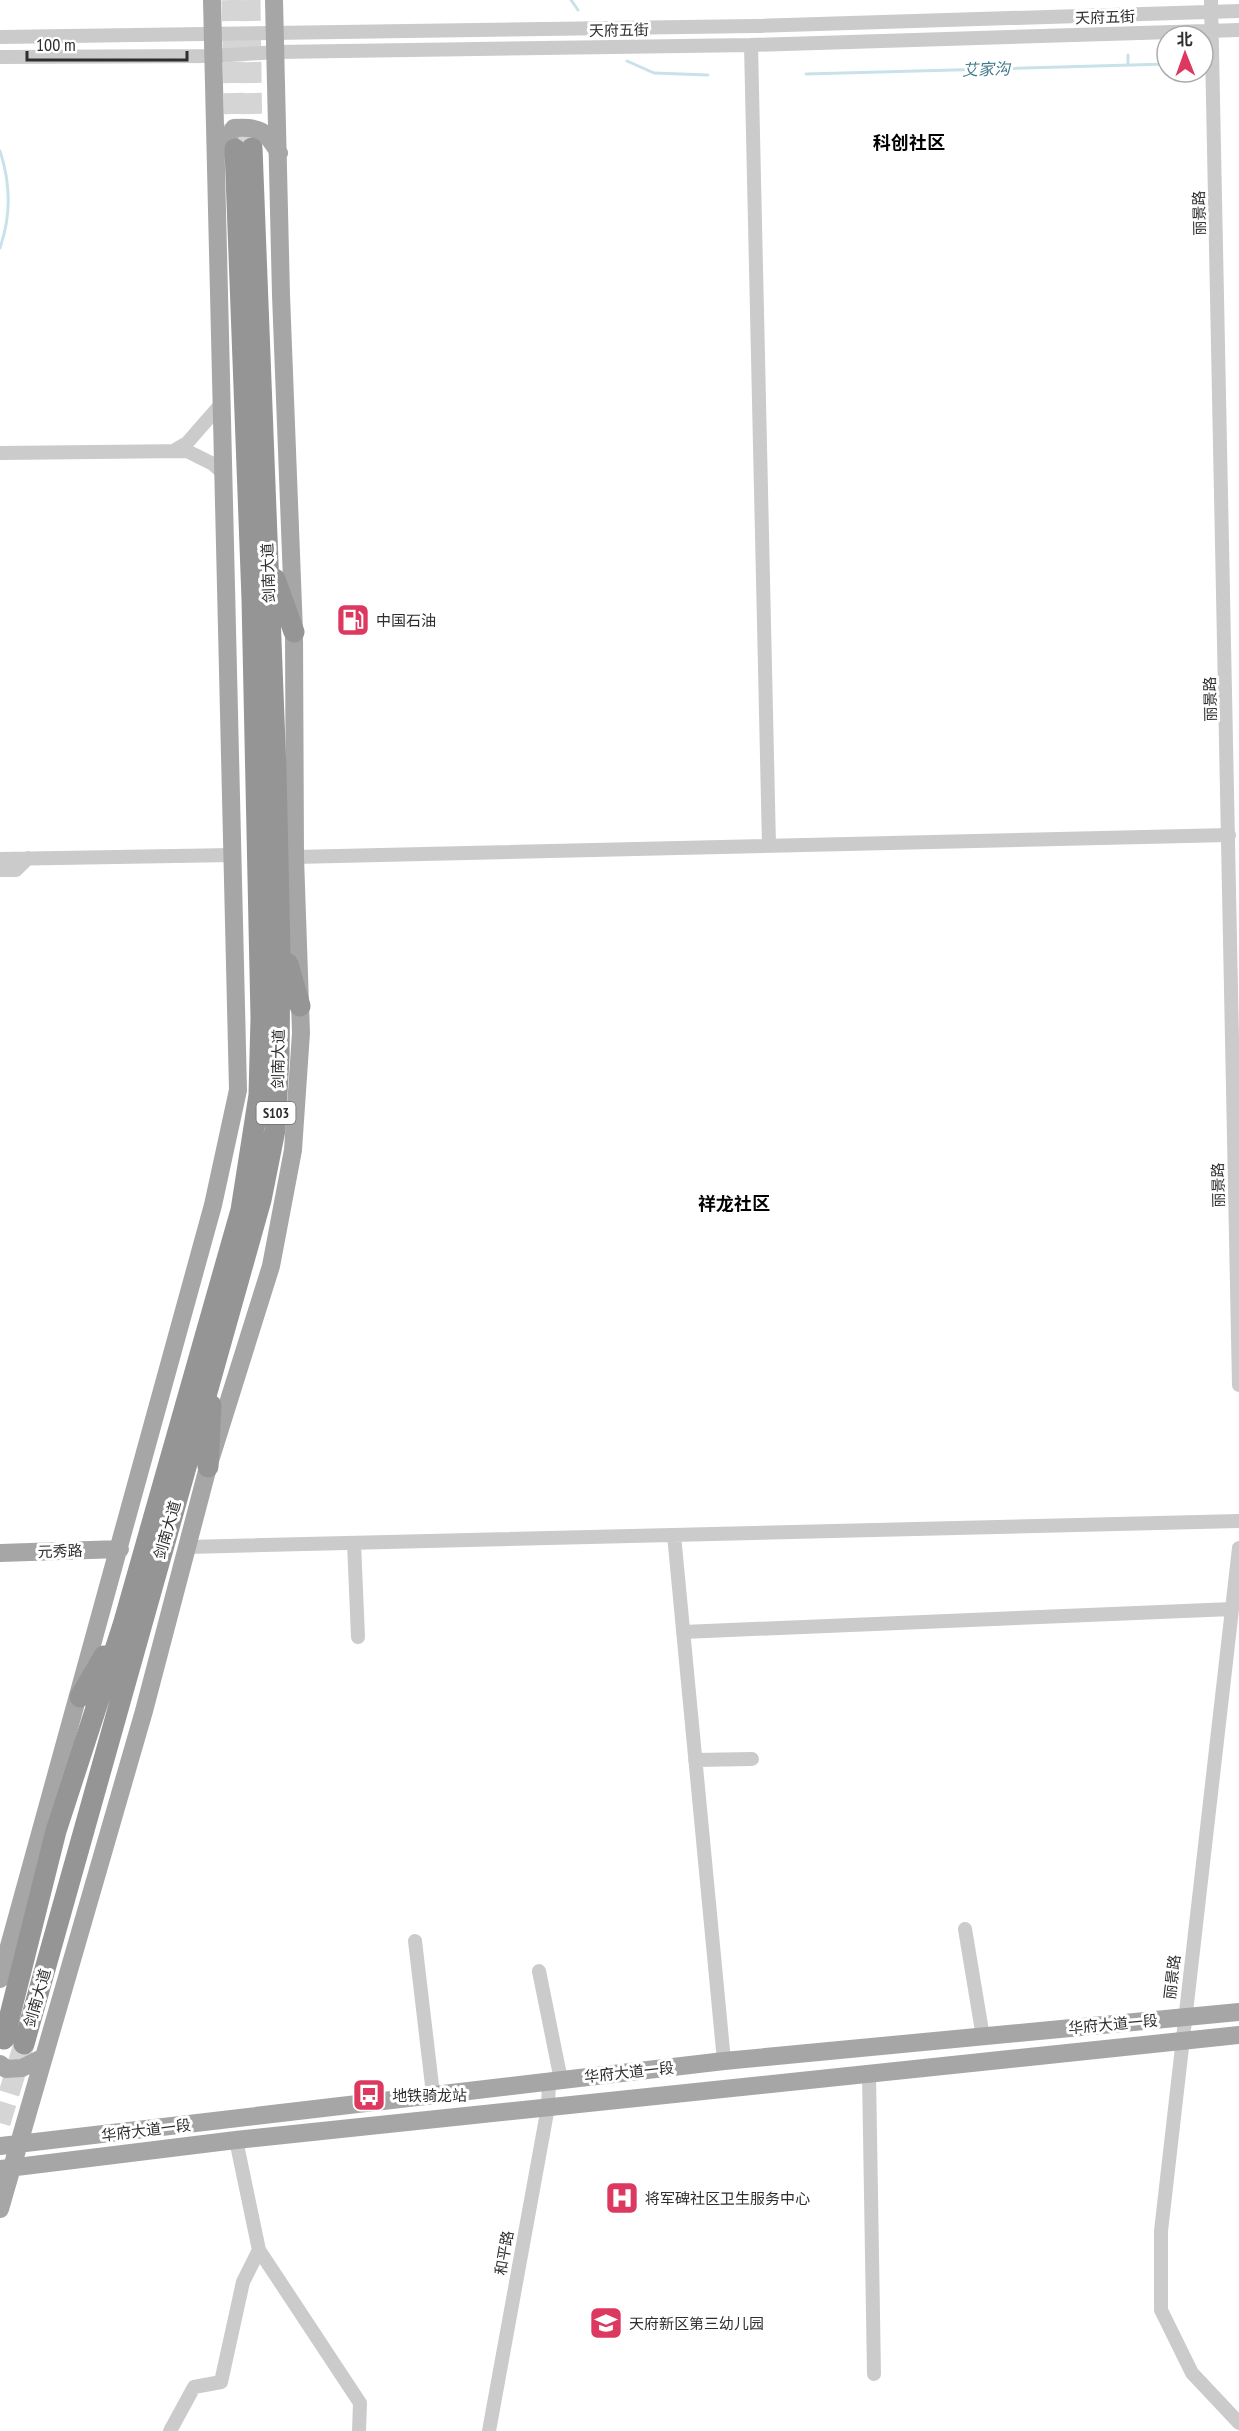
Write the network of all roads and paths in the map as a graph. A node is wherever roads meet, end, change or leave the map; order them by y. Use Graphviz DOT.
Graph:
graph roads {
  1 [pos="212,0"];
  2 [pos="274,0"];
  3 [pos="1211,6"];
  4 [pos="1239,11"];
  5 [pos="1212,24"];
  6 [pos="1215,30"];
  7 [pos="1239,30"];
  8 [pos="1155,32"];
  9 [pos="276,33"];
  10 [pos="214,36"];
  11 [pos="0,37"];
  12 [pos="751,45"];
  13 [pos="277,52"];
  14 [pos="214,56"];
  15 [pos="0,57"];
  16 [pos="1213,84"];
  17 [pos="234,151"];
  18 [pos="280,155"];
  19 [pos="222,403"];
  20 [pos="175,450"];
  21 [pos="0,453"];
  22 [pos="225,475"];
  23 [pos="268,558"];
  24 [pos="294,632"];
  25 [pos="1229,835"];
  26 [pos="276,842"];
  27 [pos="769,846"];
  28 [pos="233,855"];
  29 [pos="295,857"];
  30 [pos="28,858"];
  31 [pos="0,859"];
  32 [pos="0,870"];
  33 [pos="300,1006"];
  34 [pos="213,1366"];
  35 [pos="1239,1385"];
  36 [pos="208,1467"];
  37 [pos="1239,1521"];
  38 [pos="674,1535"];
  39 [pos="354,1543"];
  40 [pos="188,1547"];
  41 [pos="1239,1548"];
  42 [pos="0,1553"];
  43 [pos="118,1556"];
  44 [pos="0,1565"];
  45 [pos="1232,1609"];
  46 [pos="123,1625"];
  47 [pos="683,1632"];
  48 [pos="358,1637"];
  49 [pos="80,1697"];
  50 [pos="752,1759"];
  51 [pos="695,1760"];
  52 [pos="965,1929"];
  53 [pos="415,1941"];
  54 [pos="539,1971"];
  55 [pos="0,1979"];
  56 [pos="1239,2012"];
  57 [pos="1184,2017"];
  58 [pos="1239,2035"];
  59 [pos="983,2037"];
  60 [pos="1181,2040"];
  61 [pos="44,2057"];
  62 [pos="724,2061"];
  63 [pos="0,2064"];
  64 [pos="869,2074"];
  65 [pos="555,2080"];
  66 [pos="433,2094"];
  67 [pos="548,2107"];
  68 [pos="236,2140"];
  69 [pos="20,2145"];
  70 [pos="0,2146"];
  71 [pos="7,2169"];
  72 [pos="0,2209"];
  73 [pos="260,2250"];
  74 [pos="874,2374"];
  75 [pos="1239,2422"];
  76 [pos="170,2431"];
  77 [pos="359,2431"];
  78 [pos="489,2431"];
  1 -- 10 [label="main road"];
  2 -- 9 [label="main road"];
  3 -- 4 [label="street, 天府五街"];
  3 -- 5 [label="street, 丽景路"];
  3 -- 9 [label="street, 天府五街"];
  6 -- 7 [label="street, 天府五街"];
  8 -- 12 [label="street, 天府五街"];
  9 -- 10 [label="street, 天府五街"];
  9 -- 13 [label="main road"];
  10 -- 11 [label="street, 天府五街"];
  10 -- 14 [label="main road"];
  12 -- 13 [label="street, 天府五街"];
  12 -- 27 [label="street"];
  13 -- 14 [label="street, 天府五街"];
  13 -- 18 [label="main road"];
  14 -- 15 [label="street, 天府五街"];
  14 -- 17 [label="main road"];
  16 -- 25 [label="street, 丽景路"];
  17 -- 18 [label="main road"];
  17 -- 19 [label="main road"];
  17 -- 23 [label="highway, 剑南大道 / S103"];
  17 -- 46 [label="highway, 剑南大道 / S103"];
  18 -- 24 [label="main road"];
  19 -- 20 [label="street"];
  19 -- 22 [label="main road"];
  20 -- 21 [label="street"];
  20 -- 22 [label="street"];
  22 -- 28 [label="main road"];
  23 -- 24 [label="highway"];
  23 -- 26 [label="highway, 剑南大道 / S103"];
  24 -- 29 [label="main road"];
  25 -- 27 [label="street"];
  25 -- 35 [label="street, 丽景路"];
  26 -- 33 [label="highway"];
  26 -- 34 [label="highway, 剑南大道 / S103"];
  27 -- 29 [label="street"];
  28 -- 30 [label="street"];
  28 -- 43 [label="main road"];
  29 -- 33 [label="main road"];
  30 -- 31 [label="street"];
  30 -- 32 [label="street"];
  33 -- 36 [label="main road"];
  34 -- 36 [label="highway"];
  34 -- 46 [label="highway, 剑南大道 / S103"];
  36 -- 40 [label="main road"];
  37 -- 38 [label="street"];
  38 -- 39 [label="street"];
  38 -- 47 [label="street"];
  39 -- 40 [label="street"];
  39 -- 48 [label="street"];
  40 -- 61 [label="main road"];
  41 -- 45 [label="street, 丽景路"];
  42 -- 43 [label="main road, 元秀路"];
  43 -- 44 [label="main road, 元秀路"];
  43 -- 49 [label="main road"];
  45 -- 47 [label="street"];
  45 -- 57 [label="street, 丽景路"];
  46 -- 49 [label="highway"];
  47 -- 51 [label="street"];
  49 -- 55 [label="main road"];
  50 -- 51 [label="street"];
  51 -- 62 [label="street"];
  52 -- 59 [label="street"];
  53 -- 66 [label="street"];
  54 -- 65 [label="street, 和平路"];
  56 -- 57 [label="main road, 华府大道一段"];
  57 -- 59 [label="main road, 华府大道一段"];
  57 -- 60 [label="street, 丽景路"];
  58 -- 60 [label="main road"];
  59 -- 62 [label="main road, 华府大道一段"];
  60 -- 64 [label="main road"];
  60 -- 75 [label="street, 丽景路"];
  61 -- 63 [label="main road"];
  61 -- 69 [label="main road"];
  62 -- 65 [label="main road, 华府大道一段"];
  64 -- 67 [label="main road"];
  64 -- 74 [label="street"];
  65 -- 66 [label="main road, 华府大道一段"];
  65 -- 67 [label="street, 和平路"];
  66 -- 69 [label="main road, 华府大道一段"];
  67 -- 68 [label="main road"];
  67 -- 78 [label="street, 和平路"];
  68 -- 71 [label="main road"];
  68 -- 73 [label="street"];
  69 -- 70 [label="main road, 华府大道一段"];
  69 -- 71 [label="main road"];
  71 -- 72 [label="main road"];
  73 -- 76 [label="street"];
  73 -- 77 [label="street"];
}
